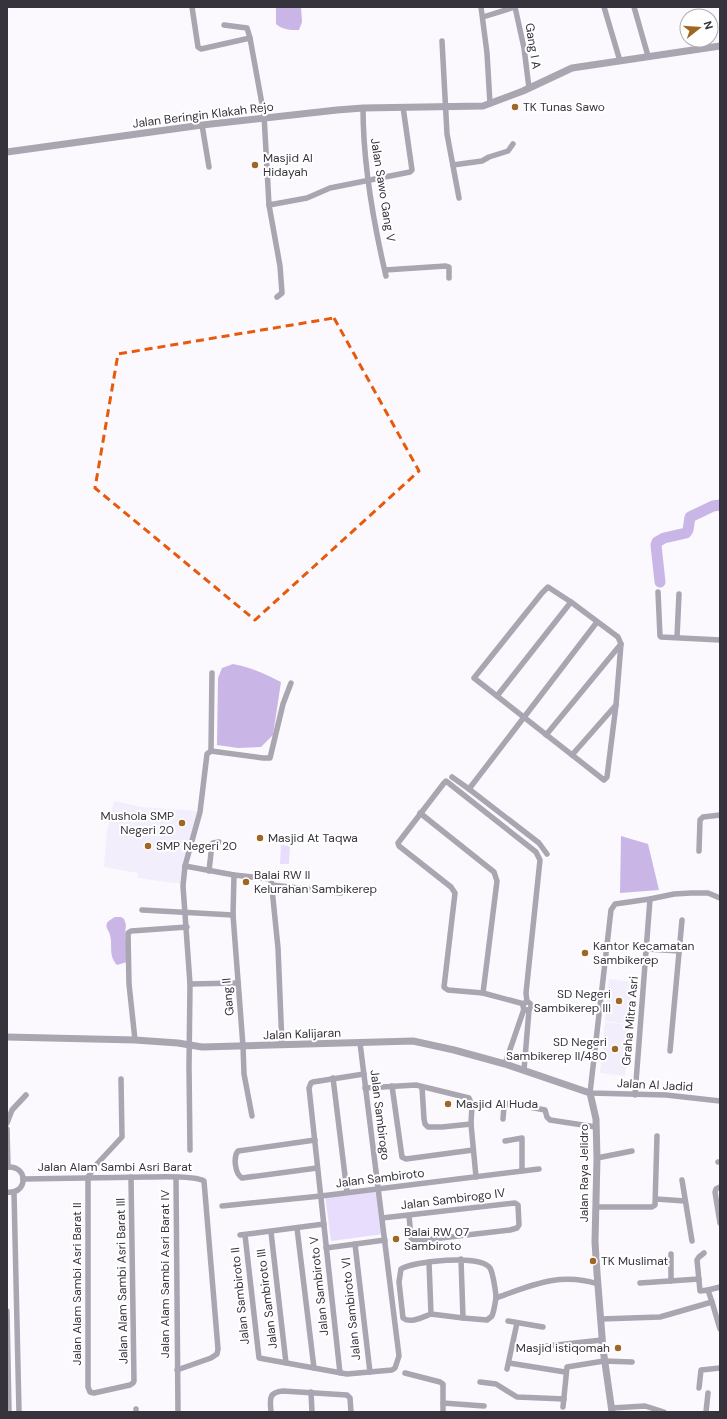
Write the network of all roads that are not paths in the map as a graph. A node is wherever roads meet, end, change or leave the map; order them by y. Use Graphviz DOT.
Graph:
graph roads {
  1 [pos="192,7"];
  2 [pos="481,7"];
  3 [pos="515,7"];
  4 [pos="604,7"];
  5 [pos="634,7"];
  6 [pos="483,17"];
  7 [pos="224,25"];
  8 [pos="250,38"];
  9 [pos="442,41"];
  10 [pos="720,46"];
  11 [pos="648,56"];
  12 [pos="620,61"];
  13 [pos="528,88"];
  14 [pos="490,104"];
  15 [pos="402,107"];
  16 [pos="445,107"];
  17 [pos="363,108"];
  18 [pos="264,119"];
  19 [pos="202,125"];
  20 [pos="512,144"];
  21 [pos="7,152"];
  22 [pos="453,165"];
  23 [pos="209,167"];
  24 [pos="368,181"];
  25 [pos="459,198"];
  26 [pos="269,205"];
  27 [pos="449,278"];
  28 [pos="277,297"];
  29 [pos="658,592"];
  30 [pos="679,594"];
  31 [pos="571,602"];
  32 [pos="597,622"];
  33 [pos="677,637"];
  34 [pos="720,640"];
  35 [pos="621,644"];
  36 [pos="212,674"];
  37 [pos="291,683"];
  38 [pos="496,696"];
  39 [pos="616,705"];
  40 [pos="523,717"];
  41 [pos="546,735"];
  42 [pos="211,751"];
  43 [pos="572,755"];
  44 [pos="452,777"];
  45 [pos="469,789"];
  46 [pos="420,813"];
  47 [pos="720,814"];
  48 [pos="507,818"];
  49 [pos="502,824"];
  50 [pos="219,842"];
  51 [pos="699,852"];
  52 [pos="547,854"];
  53 [pos="185,866"];
  54 [pos="209,871"];
  55 [pos="234,875"];
  56 [pos="272,885"];
  57 [pos="341,893"];
  58 [pos="720,898"];
  59 [pos="650,899"];
  60 [pos="142,910"];
  61 [pos="185,912"];
  62 [pos="233,915"];
  63 [pos="682,920"];
  64 [pos="187,927"];
  65 [pos="647,949"];
  66 [pos="679,951"];
  67 [pos="238,983"];
  68 [pos="190,984"];
  69 [pos="483,993"];
  70 [pos="526,1006"];
  71 [pos="7,1037"];
  72 [pos="135,1040"];
  73 [pos="360,1043"];
  74 [pos="189,1045"];
  75 [pos="282,1045"];
  76 [pos="244,1046"];
  77 [pos="670,1051"];
  78 [pos="505,1064"];
  79 [pos="524,1070"];
  80 [pos="364,1074"];
  81 [pos="333,1078"];
  82 [pos="121,1079"];
  83 [pos="392,1086"];
  84 [pos="366,1088"];
  85 [pos="422,1088"];
  86 [pos="590,1093"];
  87 [pos="635,1094"];
  88 [pos="26,1095"];
  89 [pos="720,1101"];
  90 [pos="252,1116"];
  91 [pos="502,1119"];
  92 [pos="7,1123"];
  93 [pos="471,1124"];
  94 [pos="596,1127"];
  95 [pos="7,1129"];
  96 [pos="657,1136"];
  97 [pos="314,1140"];
  98 [pos="505,1141"];
  99 [pos="190,1150"];
  100 [pos="473,1150"];
  101 [pos="632,1151"];
  102 [pos="597,1158"];
  103 [pos="8,1167"];
  104 [pos="318,1168"];
  105 [pos="539,1169"];
  106 [pos="522,1171"];
  107 [pos="88,1177"];
  108 [pos="132,1177"];
  109 [pos="476,1177"];
  110 [pos="176,1178"];
  111 [pos="23,1179"];
  112 [pos="682,1180"];
  113 [pos="720,1187"];
  114 [pos="378,1189"];
  115 [pos="7,1192"];
  116 [pos="14,1192"];
  117 [pos="347,1192"];
  118 [pos="320,1196"];
  119 [pos="656,1198"];
  120 [pos="685,1201"];
  121 [pos="222,1206"];
  122 [pos="596,1207"];
  123 [pos="409,1215"];
  124 [pos="382,1218"];
  125 [pos="720,1223"];
  126 [pos="324,1224"];
  127 [pos="297,1228"];
  128 [pos="271,1232"];
  129 [pos="385,1240"];
  130 [pos="692,1241"];
  131 [pos="355,1244"];
  132 [pos="326,1248"];
  133 [pos="704,1253"];
  134 [pos="671,1254"];
  135 [pos="461,1259"];
  136 [pos="429,1262"];
  137 [pos="698,1279"];
  138 [pos="671,1281"];
  139 [pos="640,1283"];
  140 [pos="598,1284"];
  141 [pos="720,1287"];
  142 [pos="708,1290"];
  143 [pos="496,1298"];
  144 [pos="712,1302"];
  145 [pos="7,1311"];
  146 [pos="431,1314"];
  147 [pos="463,1318"];
  148 [pos="601,1319"];
  149 [pos="508,1321"];
  150 [pos="517,1323"];
  151 [pos="543,1327"];
  152 [pos="720,1329"];
  153 [pos="602,1340"];
  154 [pos="538,1347"];
  155 [pos="604,1361"];
  156 [pos="632,1362"];
  157 [pos="286,1363"];
  158 [pos="314,1368"];
  159 [pos="720,1368"];
  160 [pos="177,1372"];
  161 [pos="370,1372"];
  162 [pos="566,1372"];
  163 [pos="340,1373"];
  164 [pos="405,1373"];
  165 [pos="480,1382"];
  166 [pos="133,1383"];
  167 [pos="699,1388"];
  168 [pos="311,1392"];
  169 [pos="708,1393"];
  170 [pos="564,1399"];
  171 [pos="443,1403"];
  172 [pos="484,1406"];
  173 [pos="563,1408"];
  174 [pos="612,1410"];
  175 [pos="10,1412"];
  176 [pos="19,1412"];
  177 [pos="178,1412"];
  178 [pos="271,1412"];
  179 [pos="312,1412"];
  180 [pos="351,1412"];
  181 [pos="443,1412"];
  182 [pos="446,1412"];
  183 [pos="664,1412"];
  184 [pos="706,1412"];
  1 -- 8 [label="street"];
  2 -- 6 [label="street"];
  3 -- 6 [label="street"];
  3 -- 13 [label="street, Gang I A"];
  4 -- 12 [label="street"];
  5 -- 11 [label="street"];
  6 -- 14 [label="street"];
  7 -- 8 [label="street"];
  8 -- 18 [label="street"];
  9 -- 16 [label="street"];
  10 -- 11 [label="street, Jalan Beringin Klakah Rejo"];
  11 -- 12 [label="street, Jalan Beringin Klakah Rejo"];
  12 -- 13 [label="street, Jalan Beringin Klakah Rejo"];
  13 -- 14 [label="street, Jalan Beringin Klakah Rejo"];
  14 -- 16 [label="street, Jalan Beringin Klakah Rejo"];
  15 -- 16 [label="street, Jalan Beringin Klakah Rejo"];
  15 -- 17 [label="street, Jalan Beringin Klakah Rejo"];
  15 -- 24 [label="street"];
  16 -- 22 [label="street"];
  17 -- 18 [label="street, Jalan Beringin Klakah Rejo"];
  17 -- 24 [label="street, Jalan Sawo Gang V"];
  18 -- 19 [label="street, Jalan Beringin Klakah Rejo"];
  18 -- 26 [label="street"];
  19 -- 21 [label="street, Jalan Beringin Klakah Rejo"];
  19 -- 23 [label="street"];
  20 -- 22 [label="street"];
  22 -- 25 [label="street"];
  24 -- 26 [label="street"];
  24 -- 27 [label="street, Jalan Sawo Gang V"];
  26 -- 28 [label="street"];
  29 -- 33 [label="street"];
  30 -- 33 [label="street"];
  31 -- 32 [label="street"];
  31 -- 38 [label="street"];
  31 -- 38 [label="street"];
  32 -- 35 [label="street"];
  32 -- 40 [label="street"];
  33 -- 34 [label="street"];
  35 -- 39 [label="street"];
  35 -- 41 [label="street"];
  36 -- 42 [label="street"];
  37 -- 42 [label="street"];
  38 -- 40 [label="street"];
  39 -- 43 [label="street"];
  39 -- 43 [label="street"];
  40 -- 41 [label="street"];
  40 -- 45 [label="street"];
  41 -- 43 [label="street"];
  42 -- 53 [label="street"];
  44 -- 45 [label="street"];
  45 -- 48 [label="street"];
  46 -- 49 [label="street"];
  46 -- 69 [label="street"];
  46 -- 69 [label="street"];
  47 -- 51 [label="street"];
  48 -- 49 [label="street"];
  48 -- 52 [label="street"];
  49 -- 70 [label="street"];
  50 -- 54 [label="street"];
  53 -- 54 [label="street"];
  53 -- 61 [label="street"];
  54 -- 55 [label="street"];
  55 -- 56 [label="street"];
  55 -- 62 [label="street, Gang II"];
  56 -- 57 [label="street"];
  56 -- 75 [label="street"];
  58 -- 59 [label="street"];
  59 -- 65 [label="street, Graha Mitra Asri"];
  59 -- 86 [label="street, Jalan Raya Jelidro"];
  60 -- 61 [label="street"];
  61 -- 62 [label="street"];
  61 -- 64 [label="street"];
  62 -- 67 [label="street, Gang II"];
  63 -- 66 [label="street"];
  64 -- 68 [label="street"];
  64 -- 72 [label="street"];
  65 -- 66 [label="street"];
  65 -- 87 [label="street, Graha Mitra Asri"];
  66 -- 77 [label="street"];
  67 -- 68 [label="street"];
  67 -- 76 [label="street, Gang II"];
  68 -- 74 [label="street"];
  69 -- 70 [label="street"];
  70 -- 78 [label="street"];
  70 -- 79 [label="street"];
  71 -- 72 [label="street, Jalan Kalijaran"];
  72 -- 74 [label="street, Jalan Kalijaran"];
  73 -- 75 [label="street, Jalan Kalijaran"];
  73 -- 78 [label="street, Jalan Kalijaran"];
  73 -- 80 [label="street, Jalan Sambirogo"];
  74 -- 76 [label="street, Jalan Kalijaran"];
  74 -- 99 [label="street"];
  75 -- 76 [label="street, Jalan Kalijaran"];
  76 -- 90 [label="street, Gang II"];
  78 -- 79 [label="street, Jalan Kalijaran"];
  79 -- 86 [label="street, Jalan Kalijaran"];
  80 -- 81 [label="street"];
  80 -- 84 [label="street, Jalan Sambirogo"];
  81 -- 97 [label="street, Jalan Sambiroto V"];
  81 -- 117 [label="street"];
  82 -- 107 [label="street"];
  83 -- 84 [label="street"];
  83 -- 85 [label="street"];
  83 -- 100 [label="street"];
  84 -- 114 [label="street, Jalan Sambirogo"];
  85 -- 93 [label="street"];
  85 -- 93 [label="street"];
  86 -- 87 [label="street, Jalan Al Jadid"];
  86 -- 94 [label="street, Jalan Raya Jelidro"];
  87 -- 89 [label="street, Jalan Al Jadid"];
  88 -- 92 [label="street"];
  91 -- 94 [label="street"];
  93 -- 100 [label="street"];
  94 -- 102 [label="street, Jalan Raya Jelidro"];
  95 -- 103 [label="street"];
  96 -- 119 [label="street"];
  97 -- 104 [label="street, Jalan Sambiroto V"];
  97 -- 104 [label="street"];
  98 -- 106 [label="street"];
  100 -- 109 [label="street"];
  101 -- 102 [label="street"];
  102 -- 122 [label="street, Jalan Raya Jelidro"];
  103 -- 111 [label="street"];
  104 -- 118 [label="street, Jalan Sambiroto V"];
  105 -- 106 [label="street, Jalan Sambiroto"];
  106 -- 109 [label="street, Jalan Sambiroto"];
  107 -- 108 [label="street, Jalan Alam Sambi Asri Barat"];
  107 -- 111 [label="street, Jalan Alam Sambi Asri Barat"];
  107 -- 166 [label="street, Jalan Alam Sambi Asri Barat II"];
  108 -- 110 [label="street, Jalan Alam Sambi Asri Barat"];
  108 -- 166 [label="street, Jalan Alam Sambi Asri Barat III"];
  109 -- 114 [label="street, Jalan Sambiroto"];
  110 -- 160 [label="street, Jalan Alam Sambi Asri Barat IV"];
  110 -- 160 [label="street, Jalan Alam Sambi Asri Barat"];
  111 -- 116 [label="street"];
  112 -- 120 [label="street"];
  113 -- 125 [label="street"];
  114 -- 117 [label="street, Jalan Sambiroto"];
  114 -- 124 [label="street, Jalan Sambirogo"];
  115 -- 116 [label="street"];
  116 -- 176 [label="street"];
  117 -- 118 [label="street, Jalan Sambiroto"];
  118 -- 121 [label="street, Jalan Sambiroto"];
  118 -- 126 [label="street, Jalan Sambiroto V"];
  119 -- 120 [label="street"];
  119 -- 122 [label="street"];
  120 -- 130 [label="street"];
  122 -- 140 [label="street, Jalan Raya Jelidro"];
  123 -- 123 [label="street, Jalan Sambirogo IV"];
  123 -- 124 [label="street, Jalan Sambirogo IV"];
  124 -- 129 [label="street, Jalan Sambirogo"];
  126 -- 127 [label="street, Jalan Sambiroto II"];
  126 -- 132 [label="street, Jalan Sambiroto V"];
  127 -- 128 [label="street, Jalan Sambiroto II"];
  127 -- 158 [label="street"];
  128 -- 157 [label="street, Jalan Sambiroto III"];
  128 -- 157 [label="street, Jalan Sambiroto II"];
  129 -- 131 [label="street"];
  129 -- 161 [label="street, Jalan Sambirogo"];
  131 -- 132 [label="street"];
  131 -- 161 [label="street, Jalan Sambiroto VI"];
  132 -- 163 [label="street, Jalan Sambiroto V"];
  133 -- 137 [label="street"];
  134 -- 138 [label="street"];
  135 -- 136 [label="street"];
  135 -- 143 [label="street"];
  135 -- 147 [label="street"];
  136 -- 146 [label="street"];
  136 -- 146 [label="street"];
  137 -- 138 [label="street"];
  137 -- 142 [label="street"];
  138 -- 139 [label="street"];
  140 -- 143 [label="street"];
  140 -- 148 [label="street, Jalan Raya Jelidro"];
  141 -- 142 [label="street"];
  142 -- 144 [label="street"];
  143 -- 147 [label="street"];
  144 -- 148 [label="street"];
  144 -- 152 [label="street"];
  145 -- 175 [label="street"];
  146 -- 147 [label="street"];
  148 -- 153 [label="street, Jalan Raya Jelidro"];
  149 -- 150 [label="street"];
  150 -- 151 [label="street"];
  150 -- 162 [label="street"];
  153 -- 154 [label="street"];
  153 -- 155 [label="street, Jalan Raya Jelidro"];
  155 -- 156 [label="street"];
  155 -- 162 [label="street"];
  155 -- 174 [label="street, Jalan Raya Jelidro"];
  157 -- 158 [label="street"];
  158 -- 163 [label="street"];
  159 -- 167 [label="street"];
  160 -- 177 [label="street, Jalan Alam Sambi Asri Barat IV"];
  161 -- 163 [label="street"];
  162 -- 170 [label="street"];
  164 -- 171 [label="street"];
  165 -- 170 [label="street"];
  168 -- 178 [label="street"];
  168 -- 179 [label="street"];
  168 -- 180 [label="street"];
  169 -- 184 [label="street"];
  170 -- 173 [label="street"];
  171 -- 172 [label="street"];
  171 -- 181 [label="street"];
  174 -- 183 [label="street"];
  181 -- 182 [label="street"];
}
